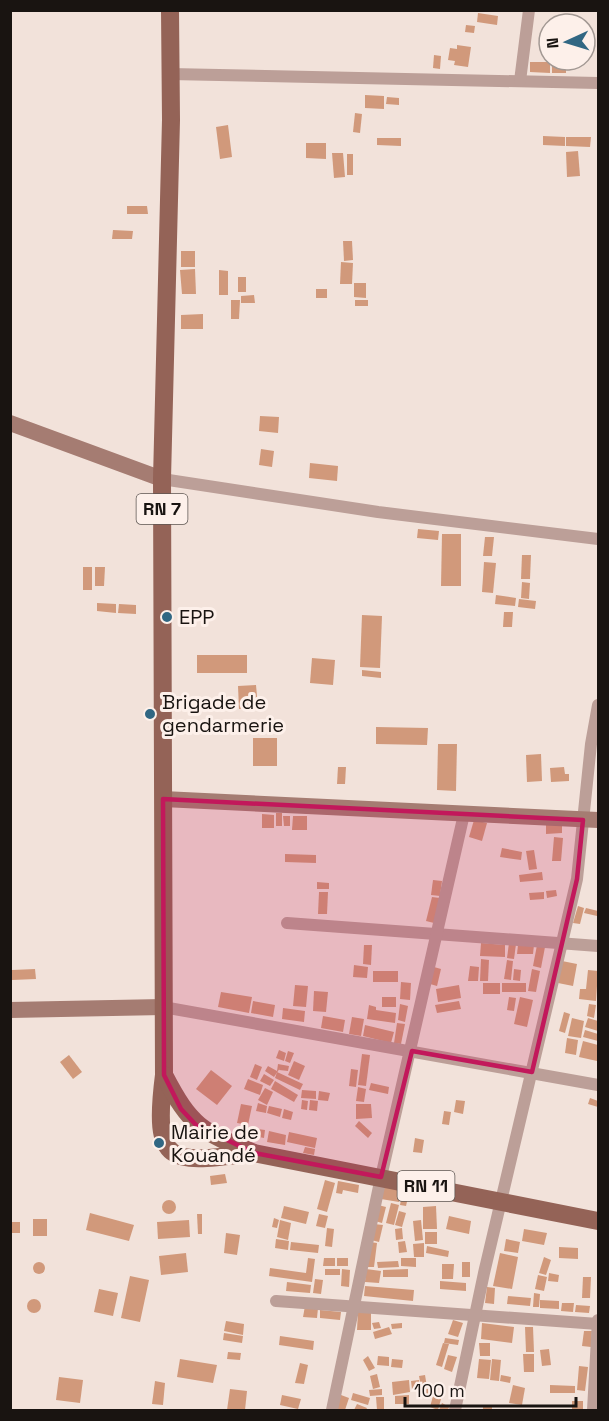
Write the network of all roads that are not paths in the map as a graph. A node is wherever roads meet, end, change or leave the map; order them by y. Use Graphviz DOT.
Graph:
graph roads {
  1 [pos="170,10"];
  2 [pos="529,10"];
  3 [pos="170,74"];
  4 [pos="520,81"];
  5 [pos="598,83"];
  6 [pos="10,423"];
  7 [pos="162,479"];
  8 [pos="598,539"];
  9 [pos="598,705"];
  10 [pos="163,799"];
  11 [pos="465,814"];
  12 [pos="591,820"];
  13 [pos="287,923"];
  14 [pos="438,934"];
  15 [pos="562,944"];
  16 [pos="598,946"];
  17 [pos="163,1007"];
  18 [pos="10,1010"];
  19 [pos="412,1051"];
  20 [pos="532,1072"];
  21 [pos="164,1075"];
  22 [pos="598,1085"];
  23 [pos="254,1153"];
  24 [pos="381,1177"];
  25 [pos="500,1201"];
  26 [pos="598,1221"];
  27 [pos="276,1300"];
  28 [pos="354,1307"];
  29 [pos="475,1314"];
  30 [pos="598,1323"];
  31 [pos="332,1410"];
  32 [pos="455,1410"];
  33 [pos="593,1410"];
  1 -- 3 [label="main road, RN 7"];
  2 -- 4 [label="street"];
  3 -- 4 [label="street"];
  3 -- 7 [label="main road, RN 7"];
  4 -- 5 [label="street"];
  6 -- 7 [label="street"];
  7 -- 8 [label="street"];
  7 -- 10 [label="main road, RN 7"];
  9 -- 12 [label="street"];
  10 -- 11 [label="street"];
  10 -- 17 [label="main road, RN 7"];
  11 -- 12 [label="street"];
  11 -- 14 [label="street"];
  12 -- 15 [label="street"];
  13 -- 14 [label="street"];
  14 -- 15 [label="street"];
  14 -- 19 [label="street"];
  15 -- 16 [label="street"];
  15 -- 20 [label="street"];
  17 -- 18 [label="street"];
  17 -- 19 [label="street"];
  17 -- 21 [label="main road, RN 11"];
  19 -- 20 [label="street"];
  19 -- 24 [label="street"];
  20 -- 22 [label="street"];
  20 -- 25 [label="street"];
  21 -- 23 [label="main road, RN 11"];
  21 -- 23 [label="main road, RN 11"];
  23 -- 24 [label="main road, RN 11"];
  24 -- 25 [label="main road, RN 11"];
  24 -- 28 [label="street"];
  25 -- 26 [label="main road, RN 11"];
  25 -- 29 [label="street"];
  27 -- 28 [label="street"];
  28 -- 29 [label="street"];
  28 -- 31 [label="street"];
  29 -- 30 [label="street"];
  29 -- 32 [label="street"];
  30 -- 33 [label="street"];
}
